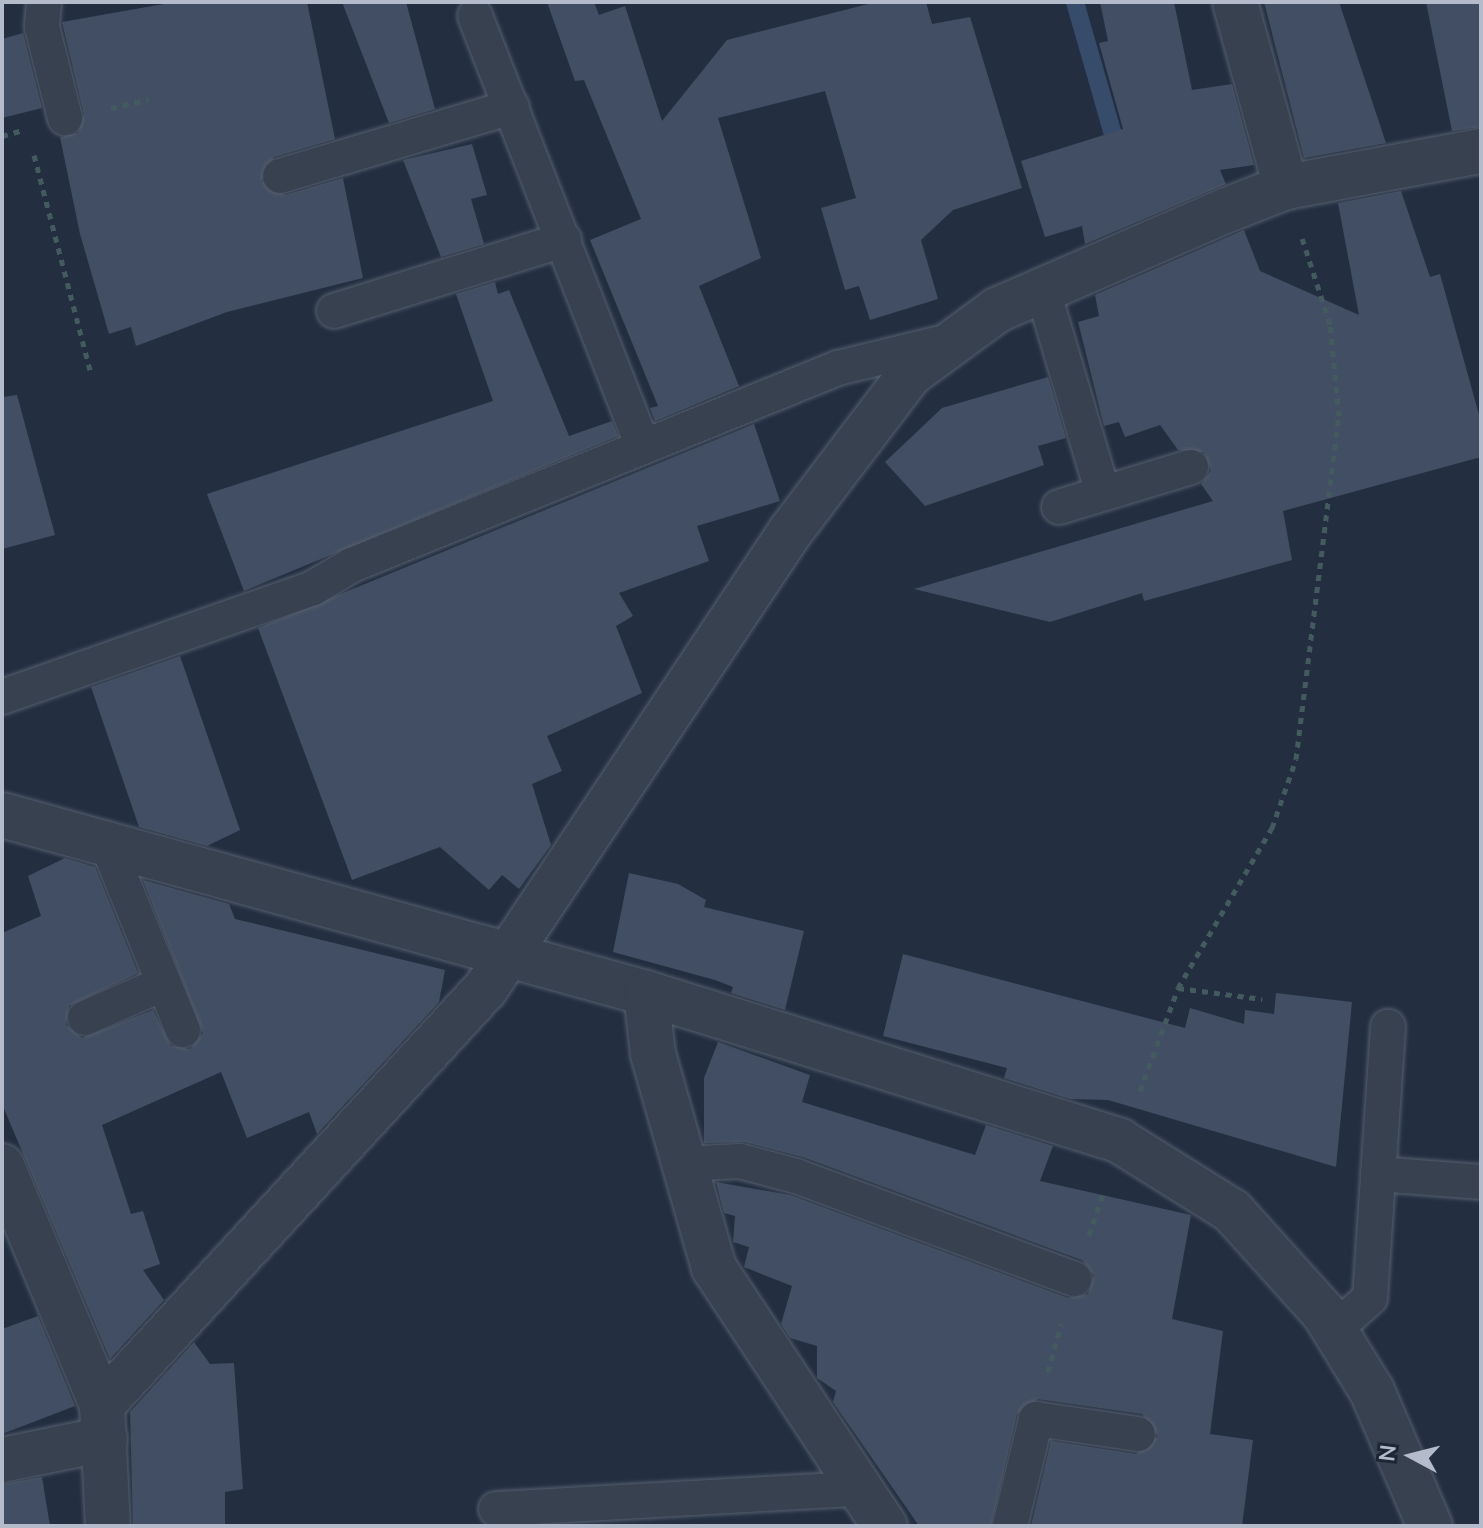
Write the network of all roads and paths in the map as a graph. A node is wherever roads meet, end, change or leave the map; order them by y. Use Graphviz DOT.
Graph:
graph roads {
  1 [pos="44,2"];
  2 [pos="1235,2"];
  3 [pos="475,16"];
  4 [pos="512,107"];
  5 [pos="65,118"];
  6 [pos="27,129"];
  7 [pos="1481,151"];
  8 [pos="280,176"];
  9 [pos="1286,187"];
  10 [pos="564,240"];
  11 [pos="1043,291"];
  12 [pos="334,311"];
  13 [pos="949,341"];
  14 [pos="91,374"];
  15 [pos="643,446"];
  16 [pos="1191,467"];
  17 [pos="1103,493"];
  18 [pos="1059,507"];
  19 [pos="2,697"];
  20 [pos="2,815"];
  21 [pos="107,844"];
  22 [pos="510,954"];
  23 [pos="162,984"];
  24 [pos="1178,988"];
  25 [pos="646,993"];
  26 [pos="1262,999"];
  27 [pos="85,1018"];
  28 [pos="1388,1027"];
  29 [pos="183,1030"];
  30 [pos="1120,1141"];
  31 [pos="684,1164"];
  32 [pos="2,1166"];
  33 [pos="1378,1174"];
  34 [pos="1481,1182"];
  35 [pos="1075,1279"];
  36 [pos="1334,1330"];
  37 [pos="103,1422"];
  38 [pos="1138,1434"];
  39 [pos="2,1460"];
  40 [pos="858,1489"];
  41 [pos="496,1509"];
  42 [pos="108,1526"];
  43 [pos="885,1526"];
  44 [pos="1010,1526"];
  45 [pos="1430,1526"];
  1 -- 5 [label="lane"];
  2 -- 9 [label="street"];
  3 -- 4 [label="lane"];
  4 -- 8 [label="lane"];
  4 -- 10 [label="lane"];
  6 -- 14 [label="path"];
  7 -- 9 [label="street"];
  9 -- 11 [label="street"];
  9 -- 24 [label="path"];
  10 -- 12 [label="lane"];
  10 -- 15 [label="lane"];
  11 -- 13 [label="street"];
  11 -- 17 [label="lane"];
  13 -- 15 [label="lane"];
  13 -- 22 [label="street"];
  15 -- 19 [label="lane"];
  16 -- 17 [label="lane"];
  17 -- 18 [label="lane"];
  20 -- 21 [label="street"];
  21 -- 22 [label="street"];
  21 -- 23 [label="lane"];
  22 -- 25 [label="street"];
  22 -- 37 [label="street"];
  23 -- 27 [label="lane"];
  23 -- 29 [label="lane"];
  24 -- 26 [label="path"];
  24 -- 30 [label="path"];
  25 -- 30 [label="street"];
  25 -- 31 [label="street"];
  28 -- 33 [label="lane"];
  30 -- 36 [label="street"];
  31 -- 35 [label="lane"];
  31 -- 40 [label="street"];
  32 -- 37 [label="street"];
  33 -- 34 [label="lane"];
  33 -- 36 [label="lane"];
  36 -- 45 [label="street"];
  37 -- 39 [label="street"];
  37 -- 42 [label="street"];
  38 -- 44 [label="lane"];
  40 -- 41 [label="lane"];
  40 -- 43 [label="street"];
}
